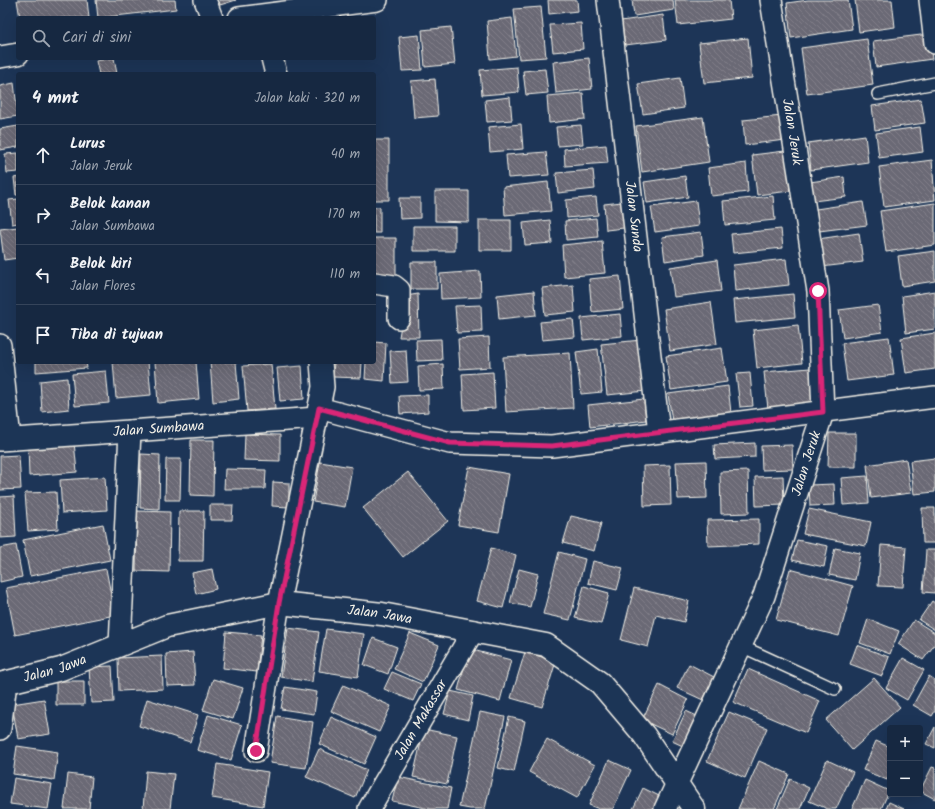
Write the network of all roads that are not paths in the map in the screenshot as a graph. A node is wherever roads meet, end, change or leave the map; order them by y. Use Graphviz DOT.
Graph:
graph roads {
  1 [pos="206,0"];
  2 [pos="377,0"];
  3 [pos="608,0"];
  4 [pos="771,0"];
  5 [pos="930,0"];
  6 [pos="935,3"];
  7 [pos="262,11"];
  8 [pos="211,16"];
  9 [pos="246,16"];
  10 [pos="935,43"];
  11 [pos="16,54"];
  12 [pos="0,57"];
  13 [pos="272,60"];
  14 [pos="276,72"];
  15 [pos="935,83"];
  16 [pos="878,94"];
  17 [pos="376,283"];
  18 [pos="400,318"];
  19 [pos="0,345"];
  20 [pos="321,364"];
  21 [pos="935,397"];
  22 [pos="823,412"];
  23 [pos="318,413"];
  24 [pos="130,431"];
  25 [pos="659,432"];
  26 [pos="5,439"];
  27 [pos="279,603"];
  28 [pos="473,632"];
  29 [pos="120,646"];
  30 [pos="741,646"];
  31 [pos="3,683"];
  32 [pos="835,690"];
  33 [pos="0,729"];
  34 [pos="256,751"];
  35 [pos="676,782"];
  36 [pos="369,809"];
  37 [pos="665,809"];
  38 [pos="694,809"];
  1 -- 8 [label="street"];
  2 -- 7 [label="street"];
  3 -- 25 [label="street, Jalan Sunda"];
  4 -- 22 [label="street, Jalan Jeruk"];
  5 -- 6 [label="street"];
  5 -- 10 [label="street"];
  7 -- 9 [label="street"];
  11 -- 12 [label="street"];
  13 -- 14 [label="street"];
  15 -- 16 [label="lane"];
  17 -- 18 [label="street"];
  19 -- 26 [label="street"];
  20 -- 23 [label="street"];
  21 -- 22 [label="street, Jalan Sumbawa"];
  22 -- 25 [label="street, Jalan Sumbawa"];
  22 -- 30 [label="street, Jalan Jeruk"];
  23 -- 24 [label="street, Jalan Sumbawa"];
  23 -- 25 [label="street, Jalan Sumbawa"];
  23 -- 27 [label="street"];
  24 -- 26 [label="street, Jalan Sumbawa"];
  24 -- 29 [label="street"];
  27 -- 28 [label="street, Jalan Jawa"];
  27 -- 29 [label="street, Jalan Jawa"];
  27 -- 34 [label="street"];
  28 -- 35 [label="street, Jalan Jawa"];
  28 -- 36 [label="street, Jalan Makassar"];
  29 -- 31 [label="street, Jalan Jawa"];
  30 -- 32 [label="lane"];
  30 -- 35 [label="street, Jalan Jeruk"];
  31 -- 33 [label="street"];
  35 -- 37 [label="street, Jalan Jeruk"];
  35 -- 38 [label="street, Jalan Jawa"];
}
